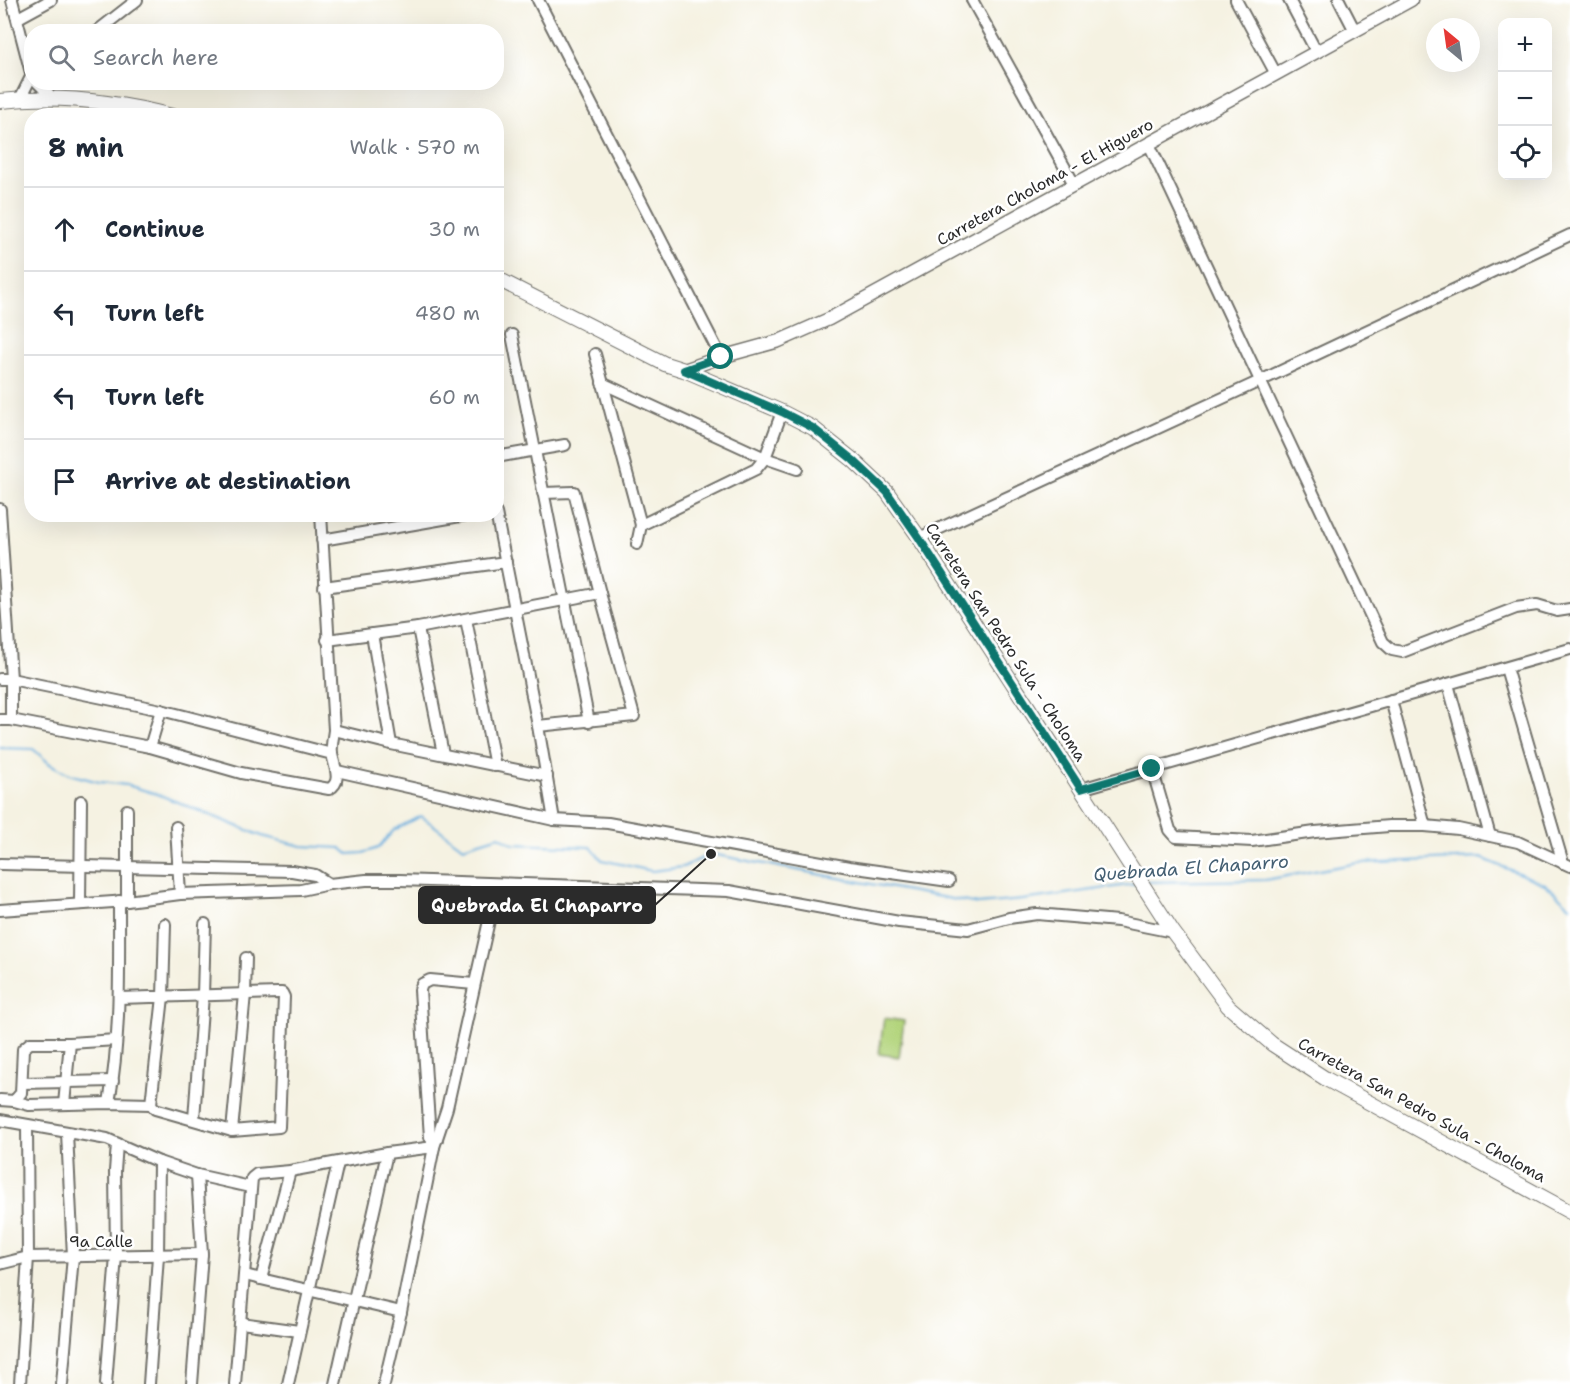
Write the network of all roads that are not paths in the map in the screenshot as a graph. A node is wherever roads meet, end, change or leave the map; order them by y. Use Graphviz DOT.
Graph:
graph roads {
  1 [pos="12,0"];
  2 [pos="51,0"];
  3 [pos="137,0"];
  4 [pos="537,0"];
  5 [pos="972,0"];
  6 [pos="1236,0"];
  7 [pos="1289,0"];
  8 [pos="1339,0"];
  9 [pos="1411,0"];
  10 [pos="18,18"];
  11 [pos="106,24"];
  12 [pos="1355,31"];
  13 [pos="24,42"];
  14 [pos="1316,51"];
  15 [pos="1276,74"];
  16 [pos="26,90"];
  17 [pos="45,90"];
  18 [pos="52,97"];
  19 [pos="20,99"];
  20 [pos="0,101"];
  21 [pos="0,107"];
  22 [pos="106,108"];
  23 [pos="135,108"];
  24 [pos="1149,144"];
  25 [pos="1074,184"];
  26 [pos="1570,234"];
  27 [pos="504,276"];
  28 [pos="504,282"];
  29 [pos="512,335"];
  30 [pos="595,354"];
  31 [pos="721,357"];
  32 [pos="684,370"];
  33 [pos="1260,381"];
  34 [pos="602,382"];
  35 [pos="782,412"];
  36 [pos="565,445"];
  37 [pos="535,450"];
  38 [pos="504,456"];
  39 [pos="765,458"];
  40 [pos="797,469"];
  41 [pos="543,494"];
  42 [pos="0,509"];
  43 [pos="321,522"];
  44 [pos="426,522"];
  45 [pos="498,522"];
  46 [pos="641,525"];
  47 [pos="919,538"];
  48 [pos="322,540"];
  49 [pos="637,544"];
  50 [pos="506,562"];
  51 [pos="3,573"];
  52 [pos="324,587"];
  53 [pos="600,593"];
  54 [pos="563,601"];
  55 [pos="515,609"];
  56 [pos="1570,609"];
  57 [pos="466,619"];
  58 [pos="418,628"];
  59 [pos="372,634"];
  60 [pos="327,640"];
  61 [pos="1569,653"];
  62 [pos="1506,668"];
  63 [pos="5,679"];
  64 [pos="1448,684"];
  65 [pos="1391,700"];
  66 [pos="161,710"];
  67 [pos="6,720"];
  68 [pos="589,722"];
  69 [pos="538,726"];
  70 [pos="334,730"];
  71 [pos="392,744"];
  72 [pos="150,747"];
  73 [pos="332,754"];
  74 [pos="443,754"];
  75 [pos="495,766"];
  76 [pos="1152,769"];
  77 [pos="337,771"];
  78 [pos="547,776"];
  79 [pos="1081,789"];
  80 [pos="81,801"];
  81 [pos="127,810"];
  82 [pos="554,820"];
  83 [pos="1425,826"];
  84 [pos="176,827"];
  85 [pos="1490,836"];
  86 [pos="0,864"];
  87 [pos="1567,864"];
  88 [pos="81,866"];
  89 [pos="127,867"];
  90 [pos="178,867"];
  91 [pos="948,881"];
  92 [pos="329,884"];
  93 [pos="496,885"];
  94 [pos="180,894"];
  95 [pos="123,901"];
  96 [pos="80,903"];
  97 [pos="0,910"];
  98 [pos="165,924"];
  99 [pos="205,924"];
  100 [pos="1173,932"];
  101 [pos="246,958"];
  102 [pos="474,984"];
  103 [pos="245,994"];
  104 [pos="203,995"];
  105 [pos="163,997"];
  106 [pos="119,998"];
  107 [pos="116,1040"];
  108 [pos="70,1043"];
  109 [pos="68,1081"];
  110 [pos="113,1081"];
  111 [pos="22,1083"];
  112 [pos="0,1100"];
  113 [pos="14,1101"];
  114 [pos="109,1103"];
  115 [pos="64,1104"];
  116 [pos="151,1104"];
  117 [pos="194,1119"];
  118 [pos="0,1120"];
  119 [pos="27,1125"];
  120 [pos="232,1131"];
  121 [pos="67,1133"];
  122 [pos="436,1143"];
  123 [pos="117,1144"];
  124 [pos="387,1153"];
  125 [pos="159,1162"];
  126 [pos="338,1163"];
  127 [pos="290,1171"];
  128 [pos="197,1175"];
  129 [pos="250,1187"];
  130 [pos="1570,1212"];
  131 [pos="202,1254"];
  132 [pos="73,1256"];
  133 [pos="116,1256"];
  134 [pos="158,1256"];
  135 [pos="28,1257"];
  136 [pos="0,1264"];
  137 [pos="245,1275"];
  138 [pos="261,1279"];
  139 [pos="309,1289"];
  140 [pos="354,1299"];
  141 [pos="401,1312"];
  142 [pos="240,1323"];
  143 [pos="300,1331"];
  144 [pos="20,1384"];
  145 [pos="62,1384"];
  146 [pos="106,1384"];
  147 [pos="149,1384"];
  148 [pos="192,1384"];
  149 [pos="235,1384"];
  150 [pos="288,1384"];
  151 [pos="335,1384"];
  152 [pos="384,1384"];
  1 -- 10 [label="street"];
  2 -- 10 [label="street"];
  3 -- 11 [label="street"];
  4 -- 31 [label="street"];
  5 -- 25 [label="street"];
  6 -- 15 [label="street"];
  7 -- 14 [label="street"];
  8 -- 12 [label="street"];
  9 -- 12 [label="street, Carretera Choloma - El Higuero"];
  10 -- 13 [label="street"];
  12 -- 14 [label="street, Carretera Choloma - El Higuero"];
  14 -- 15 [label="street, Carretera Choloma - El Higuero"];
  15 -- 24 [label="street, Carretera Choloma - El Higuero"];
  16 -- 19 [label="street"];
  17 -- 18 [label="street"];
  18 -- 19 [label="main road"];
  18 -- 23 [label="main road"];
  19 -- 20 [label="main road"];
  21 -- 22 [label="main road"];
  24 -- 25 [label="street, Carretera Choloma - El Higuero"];
  24 -- 33 [label="street"];
  25 -- 31 [label="street, Carretera Choloma - El Higuero"];
  26 -- 33 [label="street"];
  27 -- 32 [label="main road, Carretera San Pedro Sula - Choloma"];
  28 -- 32 [label="main road, Carretera San Pedro Sula - Choloma"];
  29 -- 37 [label="street"];
  30 -- 34 [label="street"];
  31 -- 32 [label="street, Carretera Choloma - El Higuero"];
  32 -- 35 [label="main road, Carretera San Pedro Sula - Choloma"];
  33 -- 47 [label="street"];
  33 -- 56 [label="street"];
  34 -- 39 [label="street"];
  34 -- 46 [label="street"];
  35 -- 39 [label="street"];
  35 -- 47 [label="main road, Carretera San Pedro Sula - Choloma"];
  36 -- 37 [label="street"];
  37 -- 38 [label="street"];
  37 -- 41 [label="street"];
  39 -- 40 [label="street"];
  39 -- 46 [label="street"];
  41 -- 53 [label="street"];
  41 -- 54 [label="street"];
  42 -- 51 [label="street"];
  43 -- 48 [label="street"];
  44 -- 48 [label="street"];
  45 -- 50 [label="street"];
  46 -- 49 [label="street"];
  47 -- 79 [label="main road, Carretera San Pedro Sula - Choloma"];
  48 -- 52 [label="street"];
  50 -- 52 [label="street"];
  50 -- 55 [label="street"];
  51 -- 63 [label="street"];
  52 -- 60 [label="street"];
  53 -- 54 [label="street"];
  53 -- 68 [label="street"];
  54 -- 55 [label="street"];
  54 -- 68 [label="street"];
  55 -- 57 [label="street"];
  55 -- 69 [label="street"];
  57 -- 58 [label="street"];
  57 -- 75 [label="street"];
  58 -- 59 [label="street"];
  58 -- 74 [label="street"];
  59 -- 60 [label="street"];
  59 -- 71 [label="street"];
  60 -- 70 [label="street"];
  61 -- 62 [label="street"];
  62 -- 64 [label="street"];
  62 -- 87 [label="street"];
  63 -- 66 [label="street"];
  63 -- 67 [label="street"];
  64 -- 65 [label="street"];
  64 -- 85 [label="street"];
  65 -- 76 [label="street"];
  65 -- 83 [label="street"];
  66 -- 72 [label="street"];
  66 -- 73 [label="street"];
  67 -- 72 [label="street"];
  68 -- 69 [label="street"];
  69 -- 78 [label="street"];
  70 -- 71 [label="street"];
  70 -- 73 [label="street"];
  71 -- 74 [label="street"];
  72 -- 77 [label="street"];
  73 -- 77 [label="street"];
  74 -- 75 [label="street"];
  75 -- 78 [label="street"];
  76 -- 79 [label="street"];
  76 -- 83 [label="street"];
  77 -- 82 [label="street"];
  78 -- 82 [label="street"];
  79 -- 100 [label="main road, Carretera San Pedro Sula - Choloma"];
  80 -- 88 [label="street"];
  81 -- 89 [label="street"];
  82 -- 91 [label="street"];
  83 -- 85 [label="street"];
  84 -- 90 [label="street"];
  85 -- 87 [label="street"];
  86 -- 88 [label="street"];
  88 -- 89 [label="street"];
  88 -- 96 [label="street"];
  89 -- 90 [label="street"];
  89 -- 95 [label="street"];
  90 -- 92 [label="street"];
  90 -- 94 [label="street"];
  92 -- 93 [label="street"];
  92 -- 94 [label="street"];
  93 -- 100 [label="street"];
  93 -- 102 [label="street"];
  94 -- 95 [label="street"];
  95 -- 96 [label="street"];
  95 -- 106 [label="street"];
  96 -- 97 [label="street"];
  98 -- 105 [label="street"];
  99 -- 104 [label="street"];
  100 -- 130 [label="main road, Carretera San Pedro Sula - Choloma"];
  101 -- 103 [label="street"];
  102 -- 122 [label="street"];
  102 -- 122 [label="street"];
  103 -- 104 [label="street"];
  103 -- 120 [label="street"];
  103 -- 120 [label="street"];
  104 -- 105 [label="street"];
  104 -- 117 [label="street"];
  105 -- 106 [label="street"];
  105 -- 116 [label="street"];
  106 -- 107 [label="street"];
  107 -- 108 [label="street"];
  107 -- 110 [label="street"];
  108 -- 109 [label="street"];
  108 -- 111 [label="street"];
  109 -- 110 [label="street"];
  109 -- 111 [label="street"];
  109 -- 115 [label="street"];
  110 -- 114 [label="street"];
  111 -- 113 [label="street"];
  112 -- 113 [label="street"];
  113 -- 115 [label="street"];
  114 -- 115 [label="street"];
  114 -- 116 [label="street"];
  116 -- 117 [label="street"];
  117 -- 120 [label="street"];
  118 -- 119 [label="street"];
  119 -- 121 [label="street"];
  119 -- 135 [label="street"];
  121 -- 123 [label="street"];
  121 -- 132 [label="street"];
  122 -- 124 [label="street"];
  122 -- 141 [label="street"];
  123 -- 125 [label="street"];
  123 -- 133 [label="street"];
  124 -- 126 [label="street"];
  124 -- 140 [label="street"];
  125 -- 128 [label="street"];
  125 -- 134 [label="street"];
  126 -- 127 [label="street"];
  126 -- 139 [label="street"];
  127 -- 129 [label="street"];
  127 -- 138 [label="street"];
  128 -- 129 [label="street"];
  128 -- 131 [label="street"];
  129 -- 137 [label="street"];
  131 -- 134 [label="street, 9a Calle"];
  131 -- 148 [label="street"];
  132 -- 133 [label="street, 9a Calle"];
  132 -- 135 [label="street, 9a Calle"];
  132 -- 145 [label="street"];
  133 -- 134 [label="street, 9a Calle"];
  133 -- 146 [label="street"];
  134 -- 147 [label="street"];
  135 -- 136 [label="street, 9a Calle"];
  135 -- 144 [label="street"];
  137 -- 138 [label="street"];
  137 -- 142 [label="street"];
  138 -- 139 [label="street"];
  139 -- 140 [label="street"];
  139 -- 143 [label="street"];
  140 -- 141 [label="street"];
  140 -- 151 [label="street"];
  141 -- 152 [label="street"];
  142 -- 143 [label="street"];
  142 -- 149 [label="street"];
  143 -- 150 [label="street"];
}
